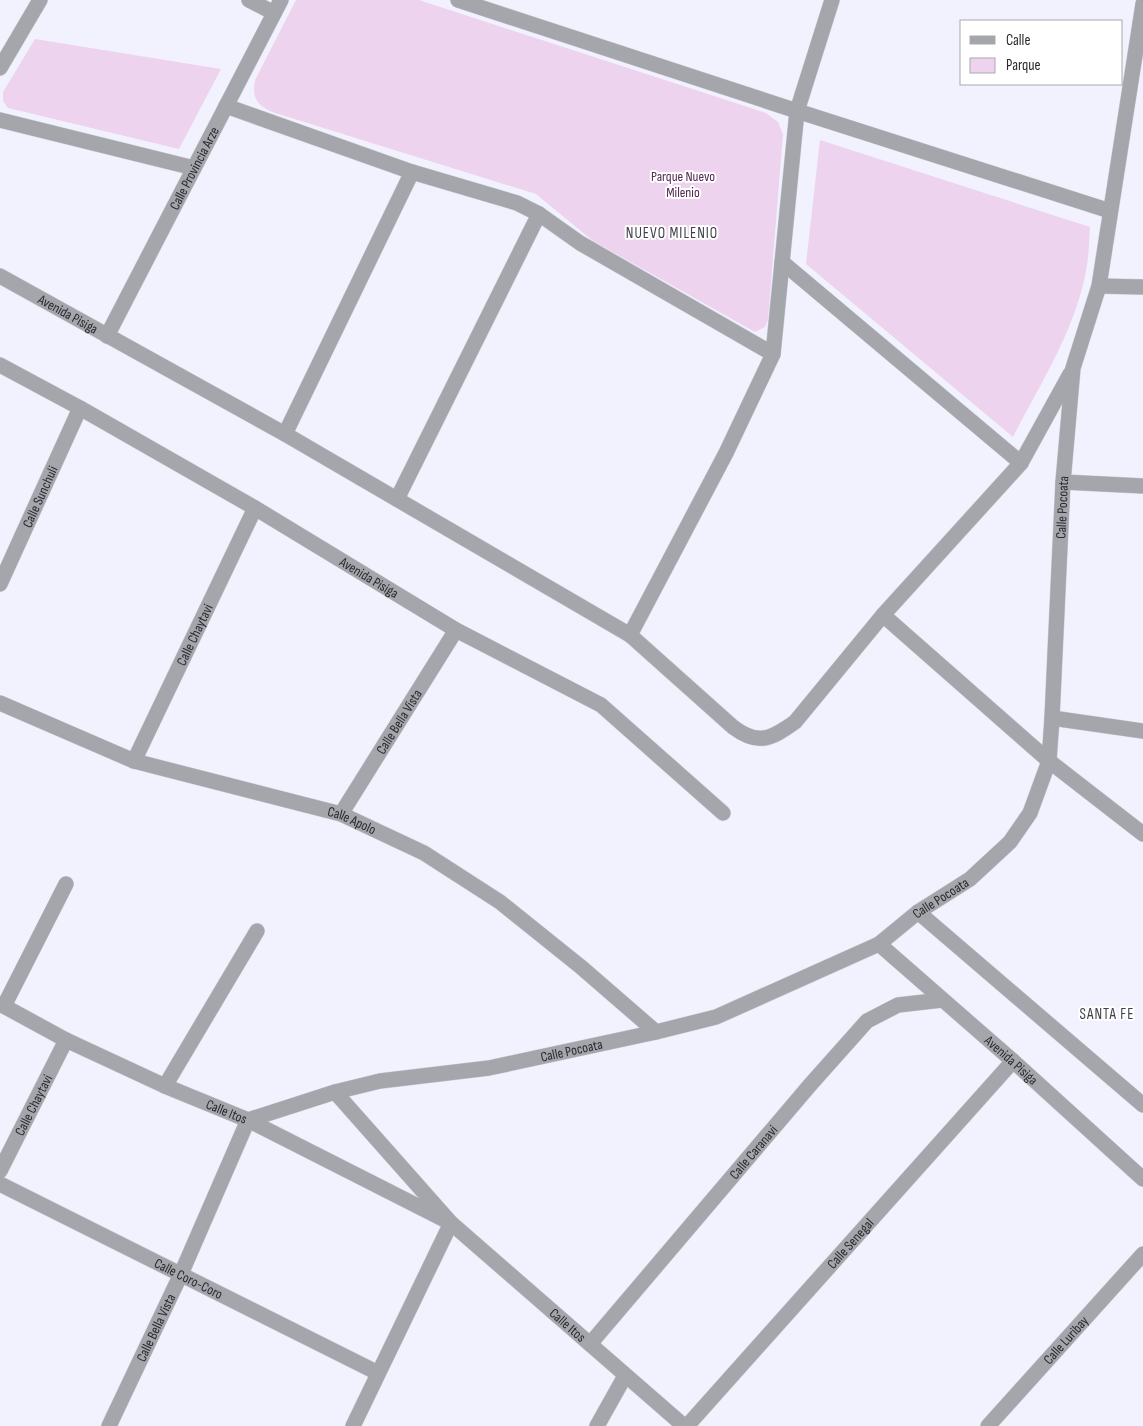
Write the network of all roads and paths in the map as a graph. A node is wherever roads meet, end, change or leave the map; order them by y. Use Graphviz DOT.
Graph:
graph roads {
  1 [pos="40,0"];
  2 [pos="249,0"];
  3 [pos="458,0"];
  4 [pos="832,0"];
  5 [pos="1143,4"];
  6 [pos="277,7"];
  7 [pos="0,68"];
  8 [pos="1136,87"];
  9 [pos="226,106"];
  10 [pos="797,111"];
  11 [pos="0,120"];
  12 [pos="194,168"];
  13 [pos="412,172"];
  14 [pos="1110,210"];
  15 [pos="538,214"];
  16 [pos="782,262"];
  17 [pos="0,276"];
  18 [pos="1099,286"];
  19 [pos="1143,287"];
  20 [pos="106,336"];
  21 [pos="773,354"];
  22 [pos="0,365"];
  23 [pos="1073,368"];
  24 [pos="80,408"];
  25 [pos="285,434"];
  26 [pos="1021,463"];
  27 [pos="1063,482"];
  28 [pos="1143,486"];
  29 [pos="397,499"];
  30 [pos="255,508"];
  31 [pos="0,584"];
  32 [pos="883,615"];
  33 [pos="456,630"];
  34 [pos="630,635"];
  35 [pos="0,703"];
  36 [pos="1052,718"];
  37 [pos="1143,731"];
  38 [pos="1049,761"];
  39 [pos="134,762"];
  40 [pos="723,812"];
  41 [pos="341,814"];
  42 [pos="1143,834"];
  43 [pos="66,884"];
  44 [pos="918,912"];
  45 [pos="257,931"];
  46 [pos="880,944"];
  47 [pos="942,1000"];
  48 [pos="2,1005"];
  49 [pos="656,1032"];
  50 [pos="66,1040"];
  51 [pos="1013,1061"];
  52 [pos="164,1086"];
  53 [pos="336,1092"];
  54 [pos="1143,1105"];
  55 [pos="248,1120"];
  56 [pos="0,1170"];
  57 [pos="1143,1179"];
  58 [pos="0,1184"];
  59 [pos="451,1223"];
  60 [pos="1143,1254"];
  61 [pos="181,1274"];
  62 [pos="590,1344"];
  63 [pos="378,1373"];
  64 [pos="625,1376"];
  65 [pos="109,1426"];
  66 [pos="353,1426"];
  67 [pos="597,1426"];
  68 [pos="686,1426"];
  69 [pos="988,1426"];
  1 -- 7 [label="street"];
  2 -- 6 [label="street"];
  3 -- 10 [label="street"];
  4 -- 10 [label="street"];
  5 -- 8 [label="street, Calle Pocoata"];
  6 -- 9 [label="street, Calle Provincia Arze"];
  8 -- 14 [label="street, Calle Pocoata"];
  9 -- 12 [label="street, Calle Provincia Arze"];
  9 -- 13 [label="street"];
  10 -- 14 [label="street"];
  10 -- 16 [label="street"];
  11 -- 12 [label="street"];
  12 -- 20 [label="street, Calle Provincia Arze"];
  13 -- 15 [label="street"];
  13 -- 25 [label="street"];
  14 -- 18 [label="street, Calle Pocoata"];
  15 -- 21 [label="street"];
  15 -- 29 [label="street"];
  16 -- 21 [label="street"];
  16 -- 26 [label="street"];
  17 -- 20 [label="street, Avenida Pisiga"];
  18 -- 19 [label="street"];
  18 -- 23 [label="street, Calle Pocoata"];
  20 -- 25 [label="street, Avenida Pisiga"];
  21 -- 34 [label="street"];
  22 -- 24 [label="street, Avenida Pisiga"];
  23 -- 26 [label="street, Avenida Pisiga"];
  23 -- 27 [label="street, Calle Pocoata"];
  24 -- 30 [label="street, Avenida Pisiga"];
  24 -- 31 [label="street, Calle Sunchuli"];
  25 -- 29 [label="street, Avenida Pisiga"];
  26 -- 32 [label="street, Avenida Pisiga"];
  27 -- 28 [label="street"];
  27 -- 36 [label="street, Calle Pocoata"];
  29 -- 34 [label="street, Avenida Pisiga"];
  30 -- 33 [label="street, Avenida Pisiga"];
  30 -- 39 [label="street, Calle Chaytavi"];
  32 -- 34 [label="street, Avenida Pisiga"];
  32 -- 38 [label="street"];
  33 -- 40 [label="street, Avenida Pisiga"];
  33 -- 41 [label="street, Calle Bella Vista"];
  35 -- 39 [label="street, Calle Apolo"];
  36 -- 37 [label="street"];
  36 -- 38 [label="street, Calle Pocoata"];
  38 -- 42 [label="street"];
  38 -- 44 [label="street, Calle Pocoata"];
  39 -- 41 [label="street, Calle Apolo"];
  41 -- 49 [label="street, Calle Apolo"];
  43 -- 48 [label="street"];
  44 -- 46 [label="street, Calle Pocoata"];
  44 -- 54 [label="street"];
  45 -- 52 [label="street"];
  46 -- 47 [label="street, Avenida Pisiga"];
  46 -- 49 [label="street, Calle Pocoata"];
  47 -- 51 [label="street, Avenida Pisiga"];
  47 -- 62 [label="street, Calle Caranavi"];
  48 -- 50 [label="street, Calle Itos"];
  49 -- 53 [label="street, Calle Pocoata"];
  50 -- 52 [label="street, Calle Itos"];
  50 -- 56 [label="street, Calle Chaytavi"];
  51 -- 57 [label="street, Avenida Pisiga"];
  51 -- 68 [label="street, Calle Senegal"];
  52 -- 55 [label="street, Calle Itos"];
  53 -- 55 [label="street, Calle Pocoata"];
  53 -- 59 [label="street, Calle Itos"];
  55 -- 59 [label="street, Calle Itos"];
  55 -- 61 [label="street, Calle Bella Vista"];
  58 -- 61 [label="street, Calle Coro-Coro"];
  59 -- 62 [label="street, Calle Itos"];
  59 -- 63 [label="street"];
  60 -- 69 [label="street, Calle Luribay"];
  61 -- 63 [label="street, Calle Coro-Coro"];
  61 -- 65 [label="street, Calle Bella Vista"];
  62 -- 64 [label="street, Calle Itos"];
  63 -- 66 [label="street"];
  64 -- 67 [label="street"];
  64 -- 68 [label="street, Calle Itos"];
}
